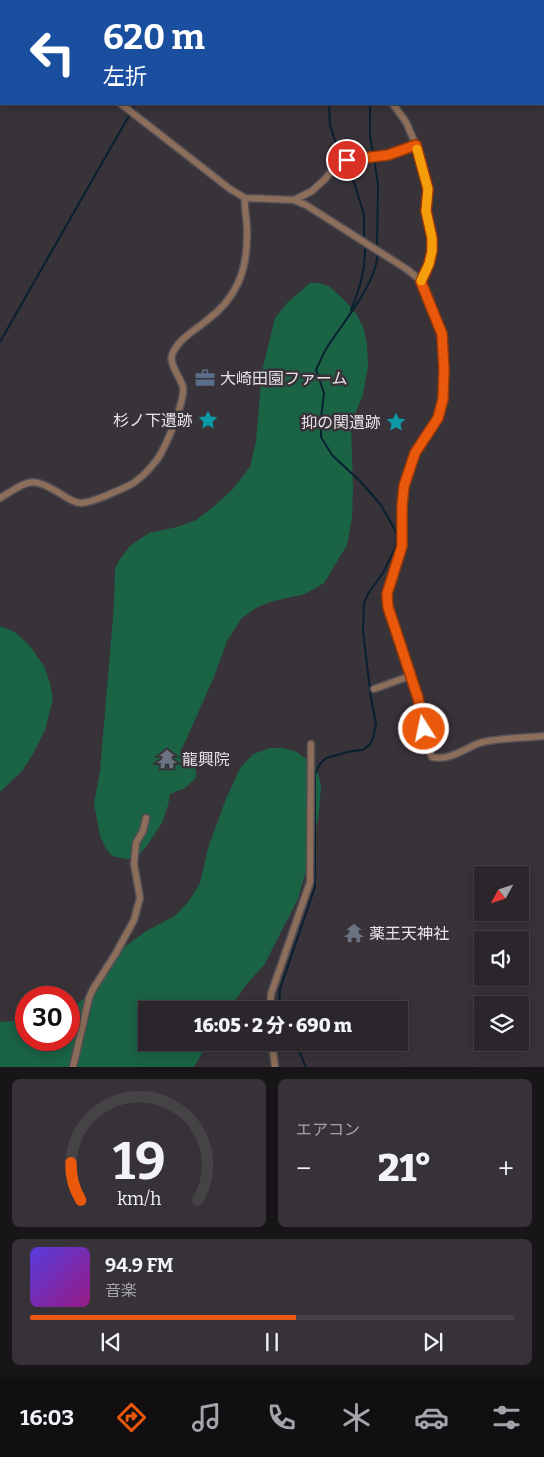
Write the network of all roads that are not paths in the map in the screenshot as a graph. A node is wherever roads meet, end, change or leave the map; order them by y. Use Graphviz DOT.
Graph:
graph roads {
  1 [pos="122,105"];
  2 [pos="394,105"];
  3 [pos="416,145"];
  4 [pos="245,198"];
  5 [pos="294,200"];
  6 [pos="421,282"];
  7 [pos="0,498"];
  8 [pos="410,676"];
  9 [pos="374,689"];
  10 [pos="544,736"];
  11 [pos="311,744"];
  12 [pos="146,818"];
  13 [pos="271,1001"];
  14 [pos="273,1051"];
  15 [pos="73,1067"];
  16 [pos="274,1067"];
  1 -- 4 [label="street"];
  2 -- 3 [label="street"];
  3 -- 5 [label="street"];
  3 -- 6 [label="street"];
  4 -- 5 [label="street"];
  4 -- 7 [label="street"];
  5 -- 6 [label="street"];
  6 -- 8 [label="street"];
  8 -- 9 [label="street"];
  8 -- 10 [label="street"];
  11 -- 13 [label="street"];
  12 -- 15 [label="street"];
  14 -- 16 [label="street"];
}
